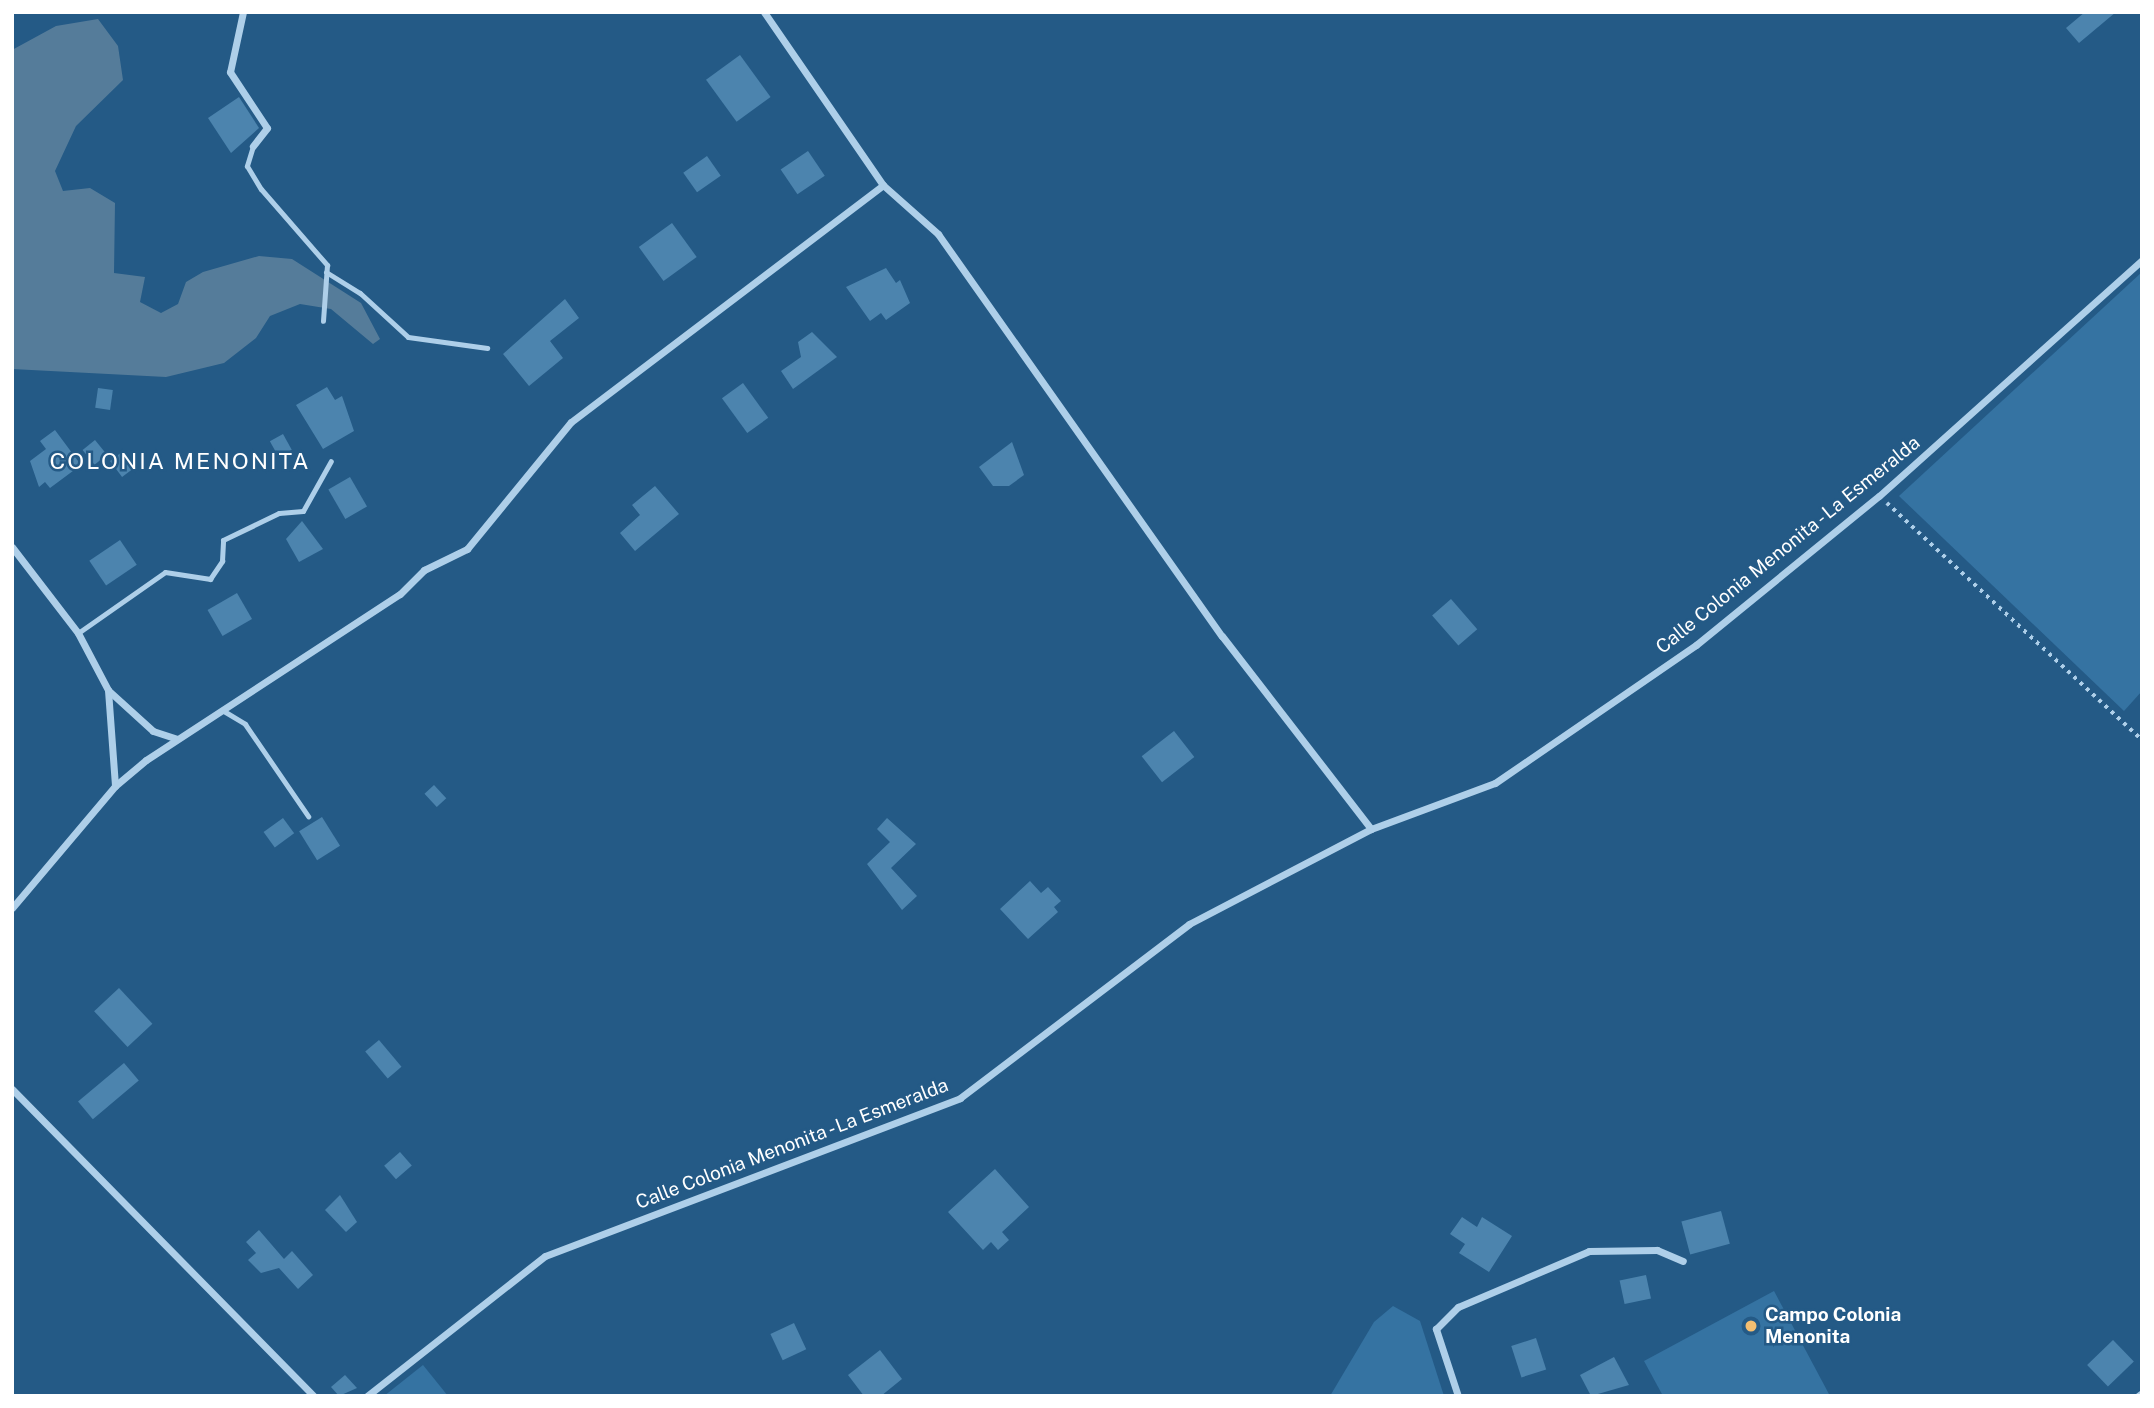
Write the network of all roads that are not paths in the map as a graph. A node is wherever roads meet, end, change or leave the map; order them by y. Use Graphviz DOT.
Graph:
graph roads {
  1 [pos="243,12"];
  2 [pos="764,12"];
  3 [pos="253,146"];
  4 [pos="883,185"];
  5 [pos="2142,260"];
  6 [pos="326,272"];
  7 [pos="323,321"];
  8 [pos="487,348"];
  9 [pos="331,461"];
  10 [pos="12,547"];
  11 [pos="78,633"];
  12 [pos="108,690"];
  13 [pos="222,710"];
  14 [pos="177,739"];
  15 [pos="115,786"];
  16 [pos="308,816"];
  17 [pos="1371,830"];
  18 [pos="12,908"];
  19 [pos="12,1089"];
  20 [pos="1683,1261"];
  21 [pos="314,1396"];
  22 [pos="368,1396"];
  23 [pos="1458,1396"];
  1 -- 3 [label="street"];
  2 -- 4 [label="street"];
  3 -- 6 [label="lane"];
  4 -- 13 [label="street"];
  4 -- 17 [label="street"];
  5 -- 17 [label="street, Calle Colonia Menonita - La Esmeralda"];
  6 -- 7 [label="lane"];
  6 -- 8 [label="lane"];
  9 -- 11 [label="lane"];
  10 -- 11 [label="street"];
  11 -- 12 [label="street"];
  12 -- 14 [label="street"];
  12 -- 15 [label="street"];
  13 -- 14 [label="street"];
  13 -- 16 [label="lane"];
  14 -- 15 [label="street"];
  15 -- 18 [label="street"];
  17 -- 22 [label="street, Calle Colonia Menonita - La Esmeralda"];
  19 -- 21 [label="street"];
  20 -- 23 [label="street"];
}
